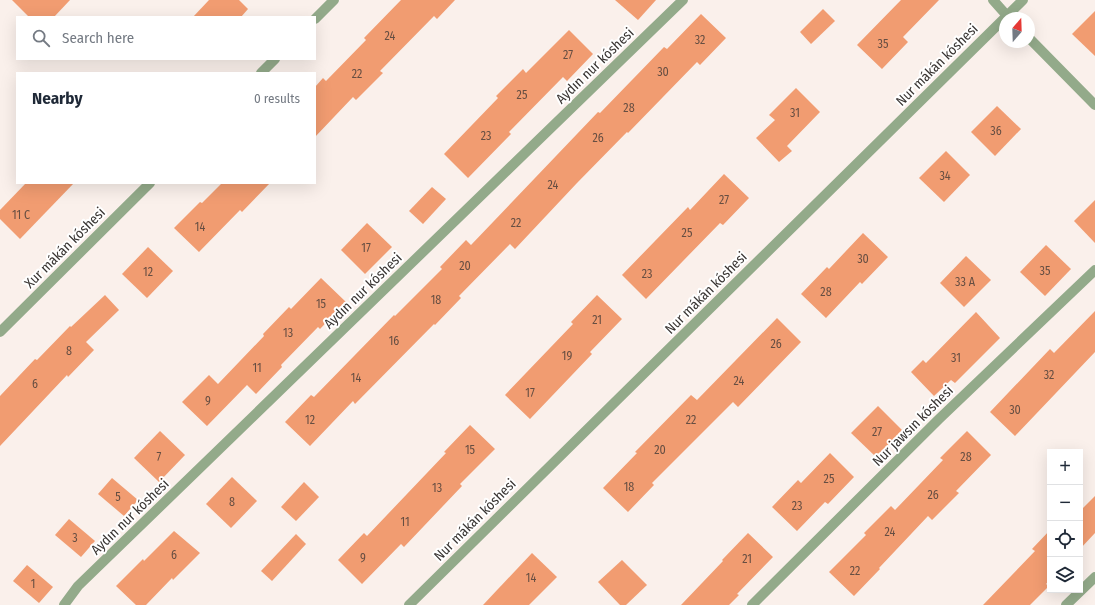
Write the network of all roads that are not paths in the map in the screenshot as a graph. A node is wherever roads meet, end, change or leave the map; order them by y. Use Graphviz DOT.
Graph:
graph roads {
  1 [pos="334,0"];
  2 [pos="683,0"];
  3 [pos="993,0"];
  4 [pos="1023,0"];
  5 [pos="1004,12"];
  6 [pos="1012,12"];
  7 [pos="316,18"];
  8 [pos="999,26"];
  9 [pos="1035,44"];
  10 [pos="274,60"];
  11 [pos="262,72"];
  12 [pos="1095,105"];
  13 [pos="149,184"];
  14 [pos="1095,270"];
  15 [pos="0,332"];
  16 [pos="1095,577"];
  17 [pos="64,605"];
  18 [pos="408,605"];
  19 [pos="752,605"];
  20 [pos="1066,605"];
  1 -- 7 [label="street"];
  2 -- 17 [label="street, Aydın nur kóshesi"];
  3 -- 5 [label="street"];
  4 -- 6 [label="street, Nur mákán kóshesi"];
  8 -- 18 [label="street, Nur mákán kóshesi"];
  9 -- 12 [label="street"];
  10 -- 11 [label="street"];
  13 -- 15 [label="street, Xur mákán kóshesi"];
  14 -- 19 [label="street, Nur jawsın kóshesi"];
  16 -- 20 [label="street"];
}
